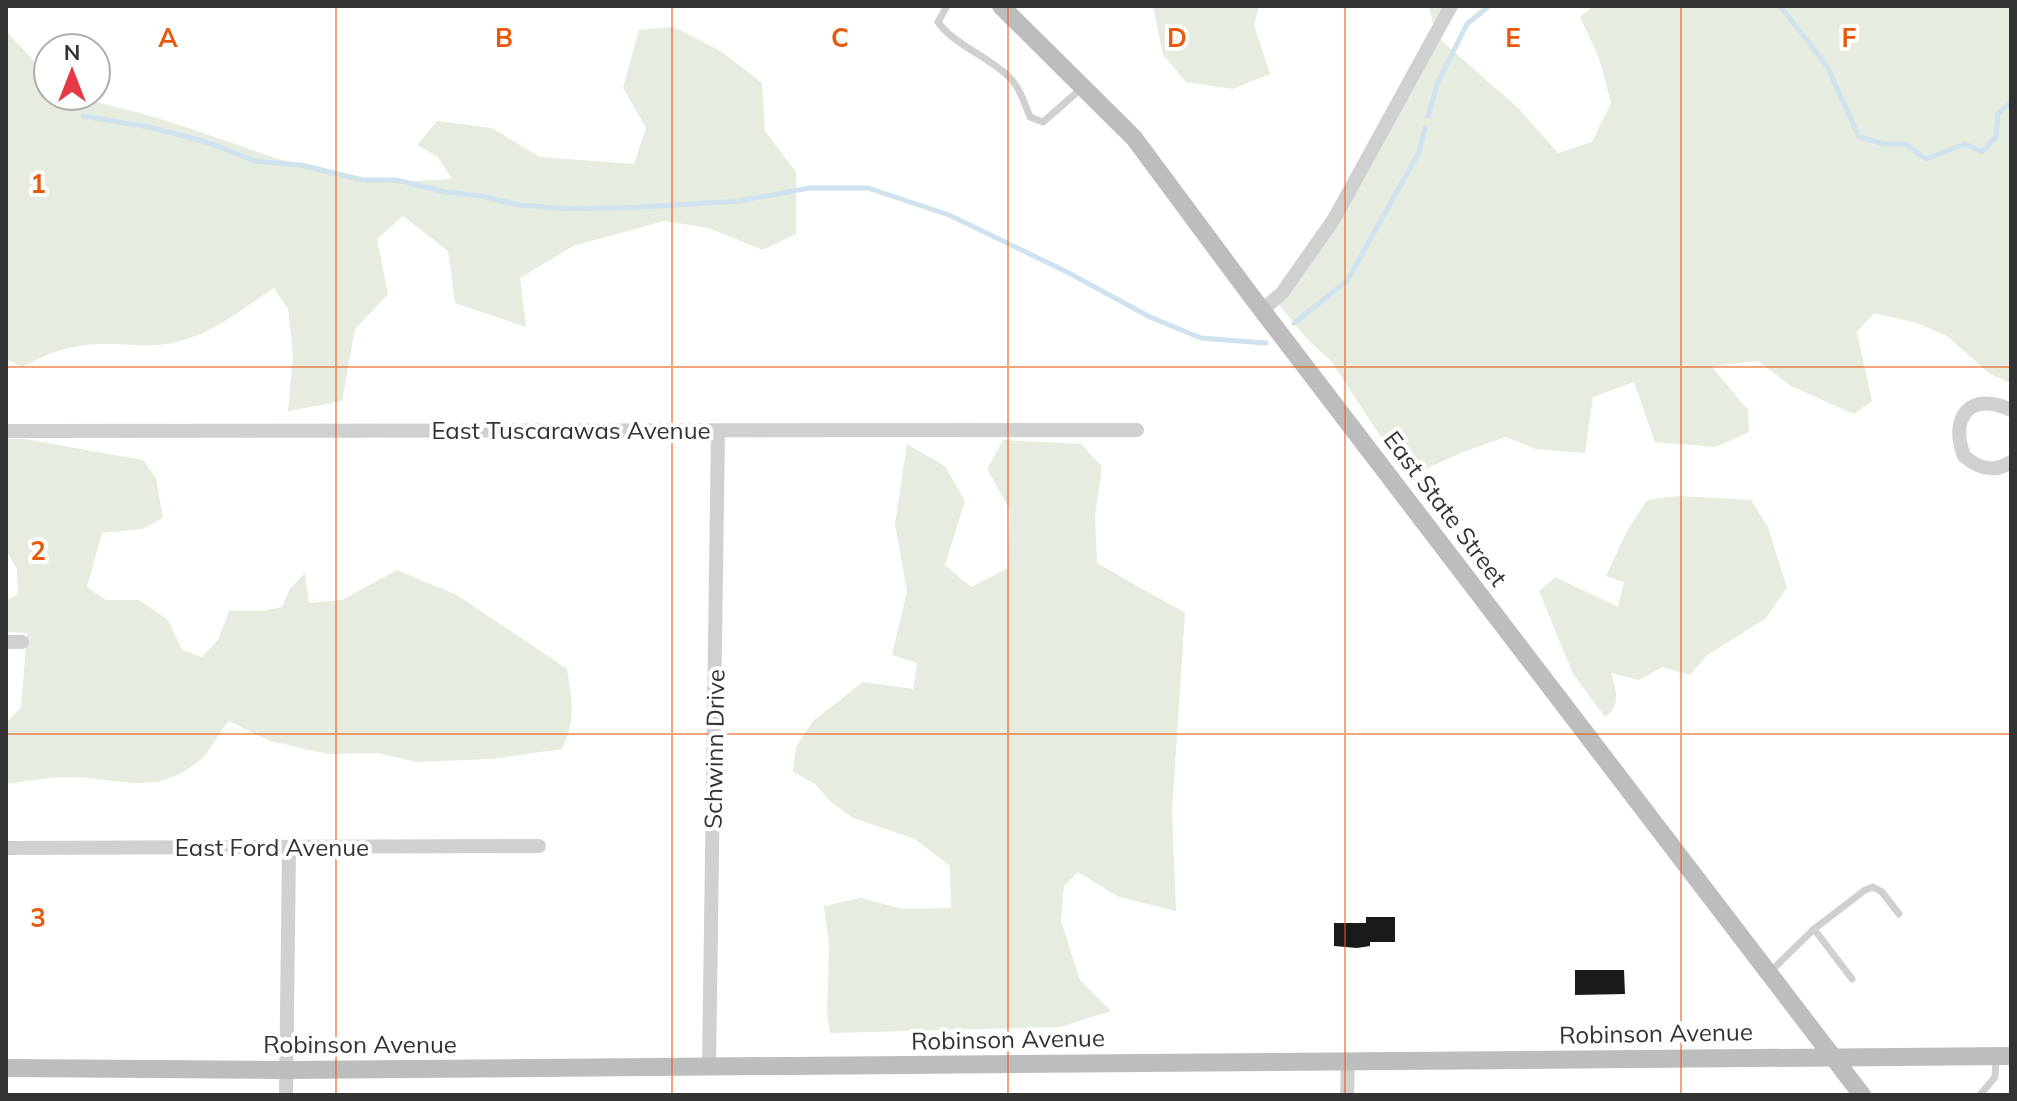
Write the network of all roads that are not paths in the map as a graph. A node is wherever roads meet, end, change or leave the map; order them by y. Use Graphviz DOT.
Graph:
graph roads {
  1 [pos="947,6"];
  2 [pos="1001,6"];
  3 [pos="1451,6"];
  4 [pos="1082,88"];
  5 [pos="1262,310"];
  6 [pos="2011,410"];
  7 [pos="1137,430"];
  8 [pos="6,431"];
  9 [pos="718,431"];
  10 [pos="2011,462"];
  11 [pos="6,642"];
  12 [pos="22,642"];
  13 [pos="539,846"];
  14 [pos="6,848"];
  15 [pos="289,849"];
  16 [pos="1899,914"];
  17 [pos="1814,929"];
  18 [pos="1769,973"];
  19 [pos="1852,979"];
  20 [pos="1833,1056"];
  21 [pos="2004,1056"];
  22 [pos="1348,1061"];
  23 [pos="709,1067"];
  24 [pos="6,1068"];
  25 [pos="286,1070"];
  26 [pos="286,1095"];
  27 [pos="1347,1095"];
  28 [pos="1862,1095"];
  29 [pos="1980,1095"];
  1 -- 4 [label="lane"];
  2 -- 4 [label="main road, East State Street"];
  3 -- 5 [label="street"];
  4 -- 5 [label="main road, East State Street"];
  5 -- 18 [label="main road, East State Street"];
  6 -- 10 [label="street"];
  7 -- 9 [label="street, East Tuscarawas Avenue"];
  8 -- 9 [label="street, East Tuscarawas Avenue"];
  9 -- 23 [label="street, Schwinn Drive"];
  11 -- 12 [label="street"];
  13 -- 15 [label="street, East Ford Avenue"];
  14 -- 15 [label="street, East Ford Avenue"];
  15 -- 25 [label="street"];
  16 -- 17 [label="lane"];
  17 -- 18 [label="lane"];
  17 -- 19 [label="lane"];
  18 -- 20 [label="main road, East State Street"];
  20 -- 21 [label="main road, Robinson Avenue"];
  20 -- 22 [label="main road, Robinson Avenue"];
  20 -- 28 [label="main road, East State Street"];
  21 -- 29 [label="lane"];
  22 -- 23 [label="main road, Robinson Avenue"];
  22 -- 27 [label="street"];
  23 -- 25 [label="main road, Robinson Avenue"];
  24 -- 25 [label="main road, Robinson Avenue"];
  25 -- 26 [label="street"];
}
